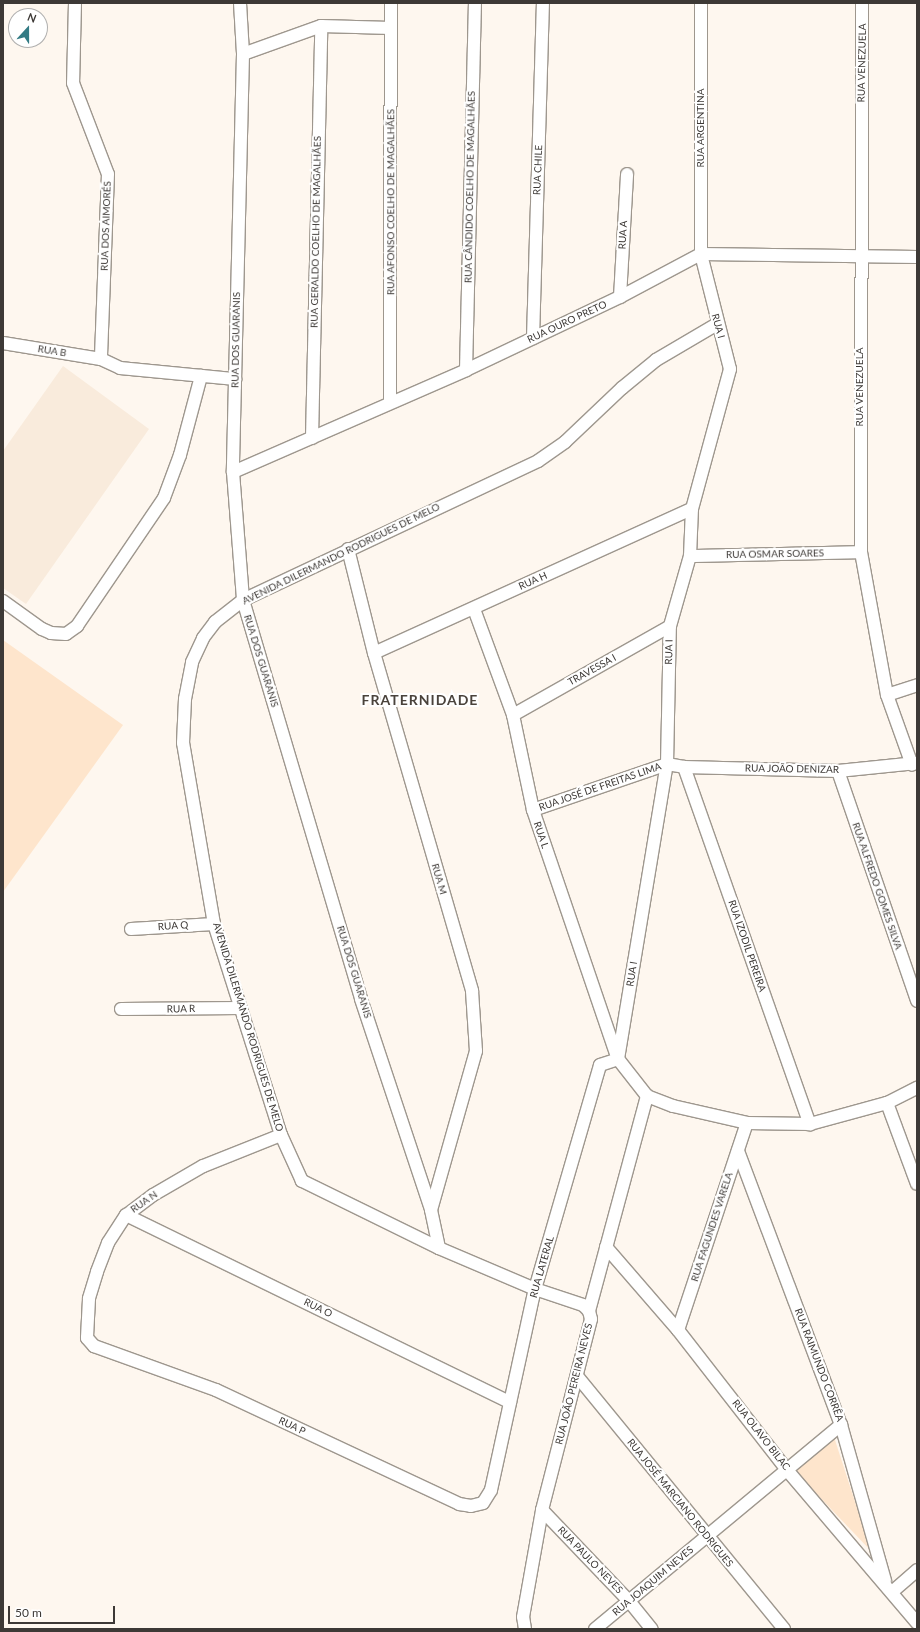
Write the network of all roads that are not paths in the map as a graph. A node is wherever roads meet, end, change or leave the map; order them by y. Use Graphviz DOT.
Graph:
graph roads {
  1 [pos="75,3"];
  2 [pos="240,3"];
  3 [pos="391,3"];
  4 [pos="475,3"];
  5 [pos="543,3"];
  6 [pos="701,3"];
  7 [pos="862,3"];
  8 [pos="321,26"];
  9 [pos="391,28"];
  10 [pos="243,54"];
  11 [pos="627,174"];
  12 [pos="701,254"];
  13 [pos="860,256"];
  14 [pos="917,256"];
  15 [pos="620,297"];
  16 [pos="717,324"];
  17 [pos="533,338"];
  18 [pos="3,343"];
  19 [pos="101,359"];
  20 [pos="466,370"];
  21 [pos="201,376"];
  22 [pos="235,379"];
  23 [pos="390,402"];
  24 [pos="312,438"];
  25 [pos="233,472"];
  26 [pos="692,509"];
  27 [pos="348,549"];
  28 [pos="861,552"];
  29 [pos="690,556"];
  30 [pos="243,600"];
  31 [pos="3,601"];
  32 [pos="474,608"];
  33 [pos="670,626"];
  34 [pos="374,653"];
  35 [pos="917,685"];
  36 [pos="887,695"];
  37 [pos="513,714"];
  38 [pos="667,764"];
  39 [pos="914,764"];
  40 [pos="684,767"];
  41 [pos="838,771"];
  42 [pos="533,810"];
  43 [pos="214,924"];
  44 [pos="131,929"];
  45 [pos="917,1001"];
  46 [pos="240,1008"];
  47 [pos="121,1010"];
  48 [pos="618,1059"];
  49 [pos="917,1088"];
  50 [pos="647,1096"];
  51 [pos="887,1103"];
  52 [pos="747,1123"];
  53 [pos="810,1124"];
  54 [pos="281,1135"];
  55 [pos="738,1150"];
  56 [pos="917,1184"];
  57 [pos="431,1210"];
  58 [pos="126,1215"];
  59 [pos="606,1247"];
  60 [pos="439,1248"];
  61 [pos="535,1288"];
  62 [pos="590,1311"];
  63 [pos="678,1330"];
  64 [pos="87,1338"];
  65 [pos="577,1376"];
  66 [pos="510,1402"];
  67 [pos="841,1425"];
  68 [pos="787,1470"];
  69 [pos="491,1490"];
  70 [pos="542,1510"];
  71 [pos="706,1537"];
  72 [pos="917,1570"];
  73 [pos="889,1588"];
  74 [pos="629,1601"];
  75 [pos="917,1623"];
  76 [pos="525,1629"];
  77 [pos="595,1629"];
  78 [pos="652,1629"];
  79 [pos="784,1629"];
  1 -- 19 [label="street, RUA DOS AIMORÉS"];
  2 -- 10 [label="street, RUA DOS GUARANIS"];
  3 -- 9 [label="street, RUA AFONSO COELHO DE MAGALHÃES"];
  4 -- 20 [label="street, RUA CÂNDIDO COELHO DE MAGALHÃES"];
  5 -- 17 [label="street, RUA CHILE"];
  6 -- 12 [label="street, RUA ARGENTINA"];
  7 -- 13 [label="street, RUA VENEZUELA"];
  8 -- 9 [label="street"];
  8 -- 10 [label="street"];
  8 -- 24 [label="street, RUA GERALDO COELHO DE MAGALHÃES"];
  9 -- 23 [label="street, RUA AFONSO COELHO DE MAGALHÃES"];
  10 -- 22 [label="street, RUA DOS GUARANIS"];
  11 -- 15 [label="street, RUA A"];
  12 -- 13 [label="street, RUA OURO PRETO"];
  12 -- 15 [label="street, RUA OURO PRETO"];
  12 -- 16 [label="street, RUA I"];
  13 -- 14 [label="street, RUA OURO PRETO"];
  13 -- 28 [label="street, RUA VENEZUELA"];
  15 -- 17 [label="street, RUA OURO PRETO"];
  16 -- 26 [label="street, RUA I"];
  16 -- 27 [label="street, AVENIDA DILERMANDO RODRIGUES DE MELO"];
  17 -- 20 [label="street, RUA OURO PRETO"];
  18 -- 19 [label="street, RUA B"];
  19 -- 21 [label="street, RUA B"];
  20 -- 23 [label="street, RUA OURO PRETO"];
  21 -- 22 [label="street, RUA B"];
  21 -- 31 [label="street"];
  22 -- 25 [label="street, RUA DOS GUARANIS"];
  23 -- 24 [label="street, RUA OURO PRETO"];
  24 -- 25 [label="street, RUA OURO PRETO"];
  25 -- 30 [label="street, RUA DOS GUARANIS"];
  26 -- 29 [label="street, RUA I"];
  26 -- 32 [label="street, RUA H"];
  27 -- 30 [label="street, AVENIDA DILERMANDO RODRIGUES DE MELO"];
  27 -- 34 [label="street, RUA M"];
  28 -- 29 [label="street, RUA OSMAR SOARES"];
  28 -- 36 [label="street, RUA VENEZUELA"];
  29 -- 33 [label="street, RUA I"];
  30 -- 43 [label="street, AVENIDA DILERMANDO RODRIGUES DE MELO"];
  30 -- 57 [label="street, RUA DOS GUARANIS"];
  32 -- 34 [label="street, RUA H"];
  32 -- 37 [label="street, RUA L"];
  33 -- 37 [label="street, TRAVESSA I"];
  33 -- 38 [label="street, RUA I"];
  34 -- 57 [label="street, RUA M"];
  35 -- 36 [label="street"];
  36 -- 39 [label="street, RUA VENEZUELA"];
  37 -- 42 [label="street, RUA L"];
  38 -- 40 [label="street, RUA JOÃO DENIZAR"];
  38 -- 42 [label="street, RUA JOSÉ DE FREITAS LIMA"];
  38 -- 48 [label="street, RUA I"];
  39 -- 41 [label="street, RUA JOÃO DENIZAR"];
  40 -- 41 [label="street, RUA JOÃO DENIZAR"];
  40 -- 53 [label="street, RUA IZODIL PEREIRA"];
  41 -- 45 [label="street, RUA ALFREDO GOMES SILVA"];
  42 -- 48 [label="street, RUA L"];
  43 -- 44 [label="street, RUA Q"];
  43 -- 46 [label="street, AVENIDA DILERMANDO RODRIGUES DE MELO"];
  46 -- 47 [label="street, RUA R"];
  46 -- 54 [label="street, AVENIDA DILERMANDO RODRIGUES DE MELO"];
  48 -- 50 [label="street, RUA L"];
  48 -- 61 [label="street, RUA LATERAL"];
  49 -- 51 [label="street"];
  50 -- 52 [label="street"];
  50 -- 59 [label="street, RUA JOÃO PEREIRA NEVES"];
  51 -- 53 [label="street"];
  51 -- 56 [label="street"];
  52 -- 53 [label="street"];
  52 -- 55 [label="street, RUA FAGUNDES VARELA"];
  54 -- 58 [label="street, RUA N"];
  54 -- 60 [label="street, AVENIDA DILERMANDO RODRIGUES DE MELO"];
  55 -- 63 [label="street, RUA FAGUNDES VARELA"];
  55 -- 67 [label="street, RUA RAIMUNDO CORRÊA"];
  57 -- 60 [label="street, RUA DOS GUARANIS"];
  58 -- 64 [label="street, RUA N"];
  58 -- 66 [label="street, RUA O"];
  59 -- 62 [label="street, RUA JOÃO PEREIRA NEVES"];
  59 -- 63 [label="street, RUA OLAVO BILAC"];
  60 -- 61 [label="street, AVENIDA DILERMANDO RODRIGUES DE MELO"];
  61 -- 62 [label="street, AVENIDA DILERMANDO RODRIGUES DE MELO"];
  61 -- 66 [label="street, RUA LATERAL"];
  62 -- 65 [label="street, RUA JOÃO PEREIRA NEVES"];
  63 -- 68 [label="street, RUA OLAVO BILAC"];
  64 -- 69 [label="street, RUA P"];
  65 -- 70 [label="street, RUA JOÃO PEREIRA NEVES"];
  65 -- 71 [label="street, RUA JOSÉ MARCIANO RODRIGUES"];
  66 -- 69 [label="street, RUA LATERAL"];
  67 -- 68 [label="street, RUA JOAQUIM NEVES"];
  67 -- 73 [label="street, RUA RAIMUNDO CORRÊA"];
  68 -- 71 [label="street, RUA JOAQUIM NEVES"];
  68 -- 73 [label="street, RUA OLAVO BILAC"];
  70 -- 74 [label="street, RUA PAULO NEVES"];
  70 -- 76 [label="street, RUA JOÃO PEREIRA NEVES"];
  71 -- 74 [label="street, RUA JOAQUIM NEVES"];
  71 -- 79 [label="street, RUA JOSÉ MARCIANO RODRIGUES"];
  72 -- 73 [label="street"];
  73 -- 75 [label="street, RUA OLAVO BILAC"];
  74 -- 77 [label="street, RUA JOAQUIM NEVES"];
  74 -- 78 [label="street, RUA PAULO NEVES"];
}
